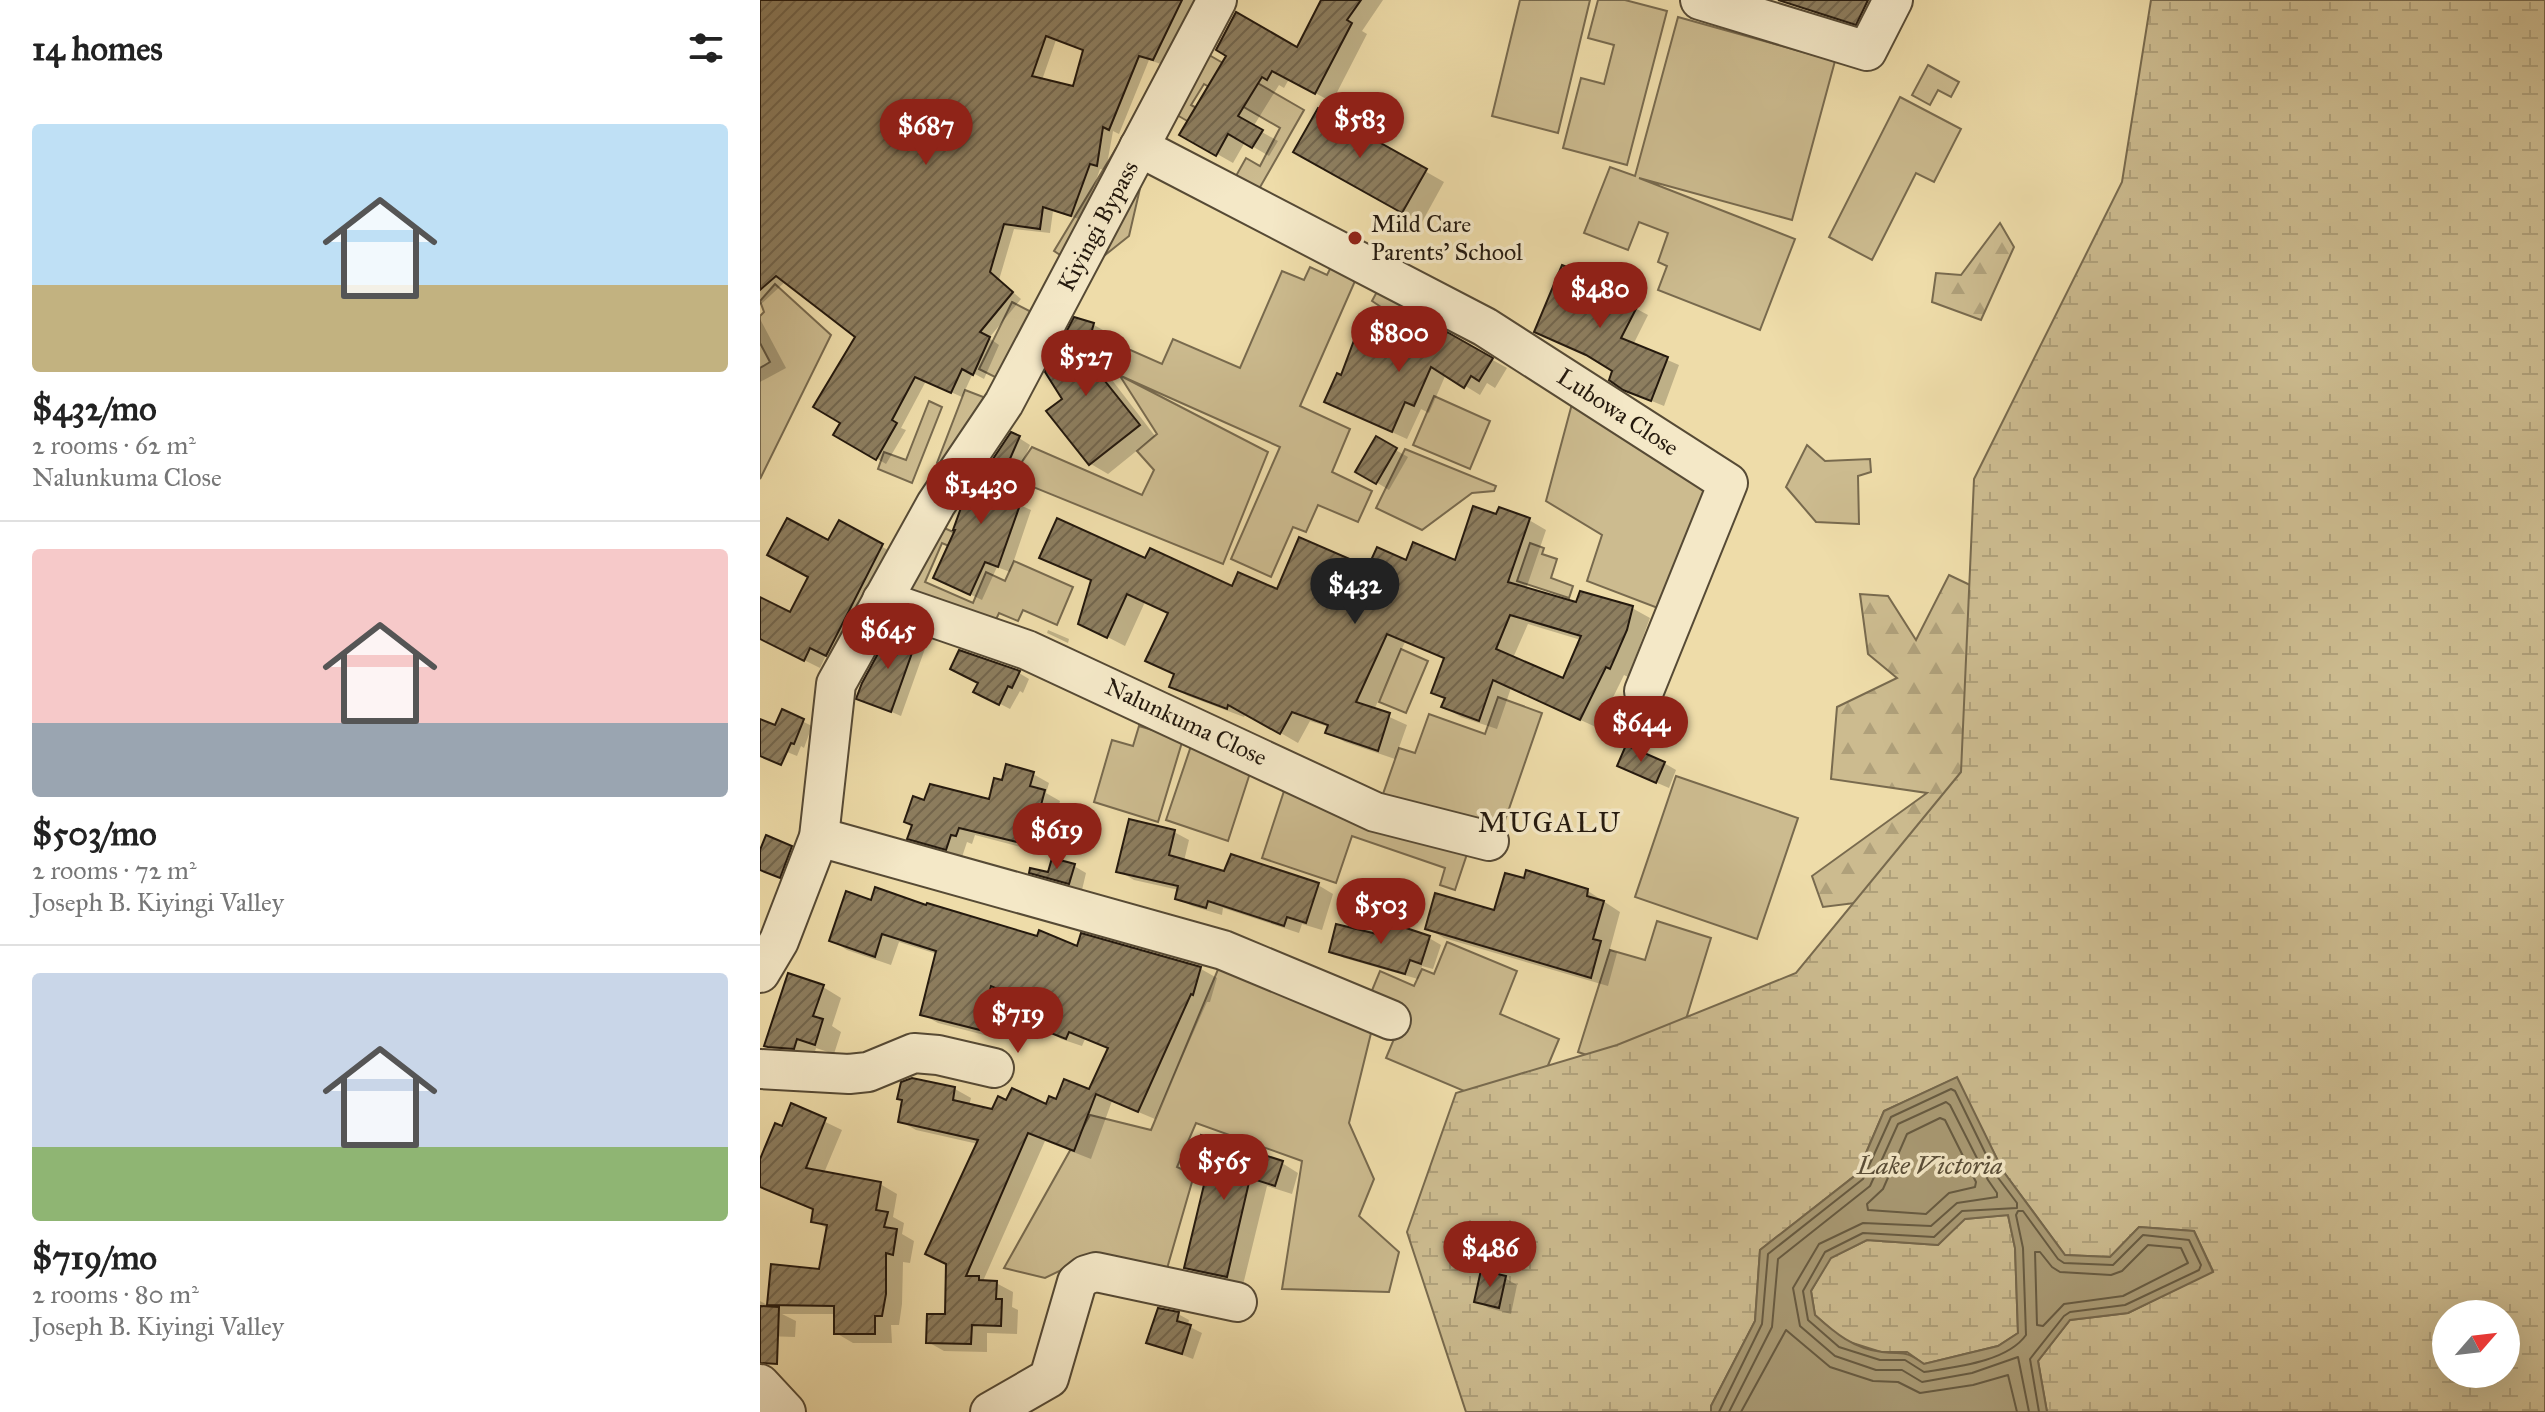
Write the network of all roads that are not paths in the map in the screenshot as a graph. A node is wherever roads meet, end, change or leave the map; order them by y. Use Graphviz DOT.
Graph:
graph roads {
  1 [pos="1217,0"];
  2 [pos="1700,0"];
  3 [pos="1893,0"];
  4 [pos="1139,147"];
  5 [pos="882,600"];
  6 [pos="1644,691"];
  7 [pos="819,837"];
  8 [pos="1489,841"];
  9 [pos="760,973"];
  10 [pos="1391,1020"];
  11 [pos="994,1068"];
  12 [pos="760,1069"];
  13 [pos="1237,1302"];
  14 [pos="760,1384"];
  15 [pos="786,1412"];
  16 [pos="990,1412"];
  1 -- 4 [label="street, Kiyingi Bypass"];
  2 -- 3 [label="street"];
  4 -- 5 [label="street, Kiyingi Bypass"];
  4 -- 6 [label="street, Lubowa Close"];
  5 -- 7 [label="street, Kiyingi Bypass"];
  5 -- 8 [label="street, Nalunkuma Close"];
  7 -- 9 [label="street, Kiyingi Bypass"];
  7 -- 10 [label="street"];
  11 -- 12 [label="street"];
  13 -- 16 [label="street"];
  14 -- 15 [label="street"];
}
